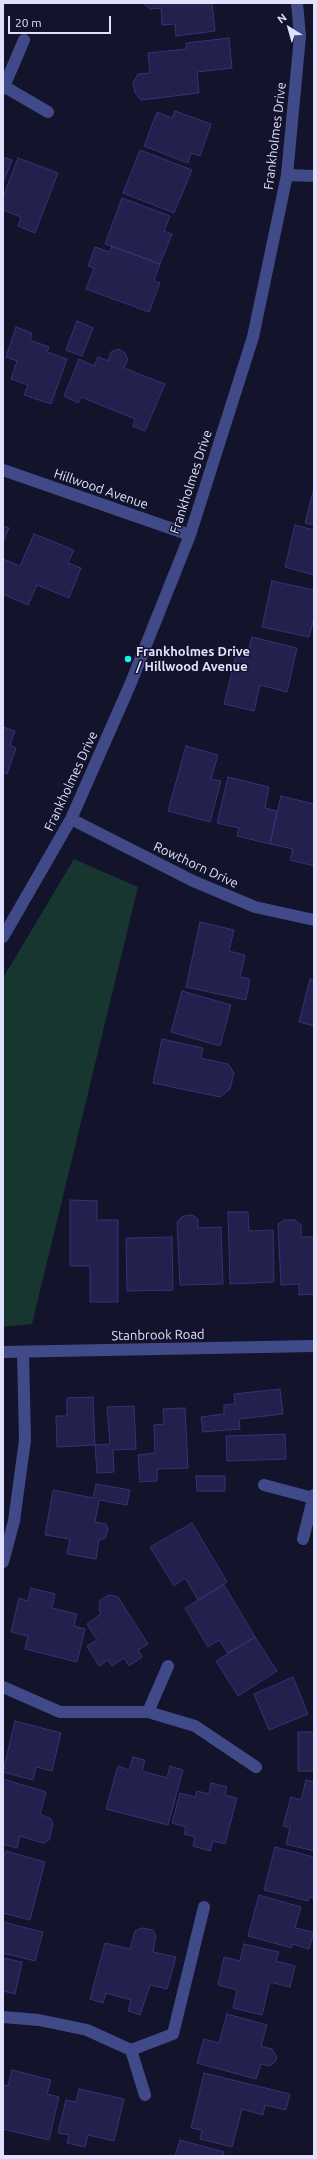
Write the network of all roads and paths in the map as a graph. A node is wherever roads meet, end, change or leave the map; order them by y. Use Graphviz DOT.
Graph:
graph roads {
  1 [pos="297,3"];
  2 [pos="24,40"];
  3 [pos="4,88"];
  4 [pos="48,112"];
  5 [pos="287,175"];
  6 [pos="314,176"];
  7 [pos="3,470"];
  8 [pos="190,534"];
  9 [pos="71,819"];
  10 [pos="314,920"];
  11 [pos="3,937"];
  12 [pos="314,1346"];
  13 [pos="3,1352"];
  14 [pos="23,1352"];
  15 [pos="264,1485"];
  16 [pos="314,1497"];
  17 [pos="303,1539"];
  18 [pos="3,1562"];
  19 [pos="168,1666"];
  20 [pos="3,1687"];
  21 [pos="148,1712"];
  22 [pos="256,1767"];
  23 [pos="204,1907"];
  24 [pos="3,2017"];
  25 [pos="131,2050"];
  26 [pos="145,2095"];
  1 -- 5 [label="street, Frankholmes Drive"];
  2 -- 3 [label="street"];
  3 -- 4 [label="street"];
  5 -- 6 [label="street"];
  5 -- 8 [label="street, Frankholmes Drive"];
  7 -- 8 [label="street, Hillwood Avenue"];
  8 -- 9 [label="street, Frankholmes Drive"];
  9 -- 10 [label="street, Rowthorn Drive"];
  9 -- 11 [label="street, Frankholmes Drive"];
  12 -- 14 [label="street, Stanbrook Road"];
  13 -- 14 [label="street, Stanbrook Road"];
  14 -- 18 [label="street"];
  15 -- 16 [label="street"];
  16 -- 17 [label="street"];
  19 -- 21 [label="street"];
  20 -- 21 [label="street"];
  21 -- 22 [label="street"];
  23 -- 25 [label="street"];
  24 -- 25 [label="street"];
  25 -- 26 [label="street"];
}
